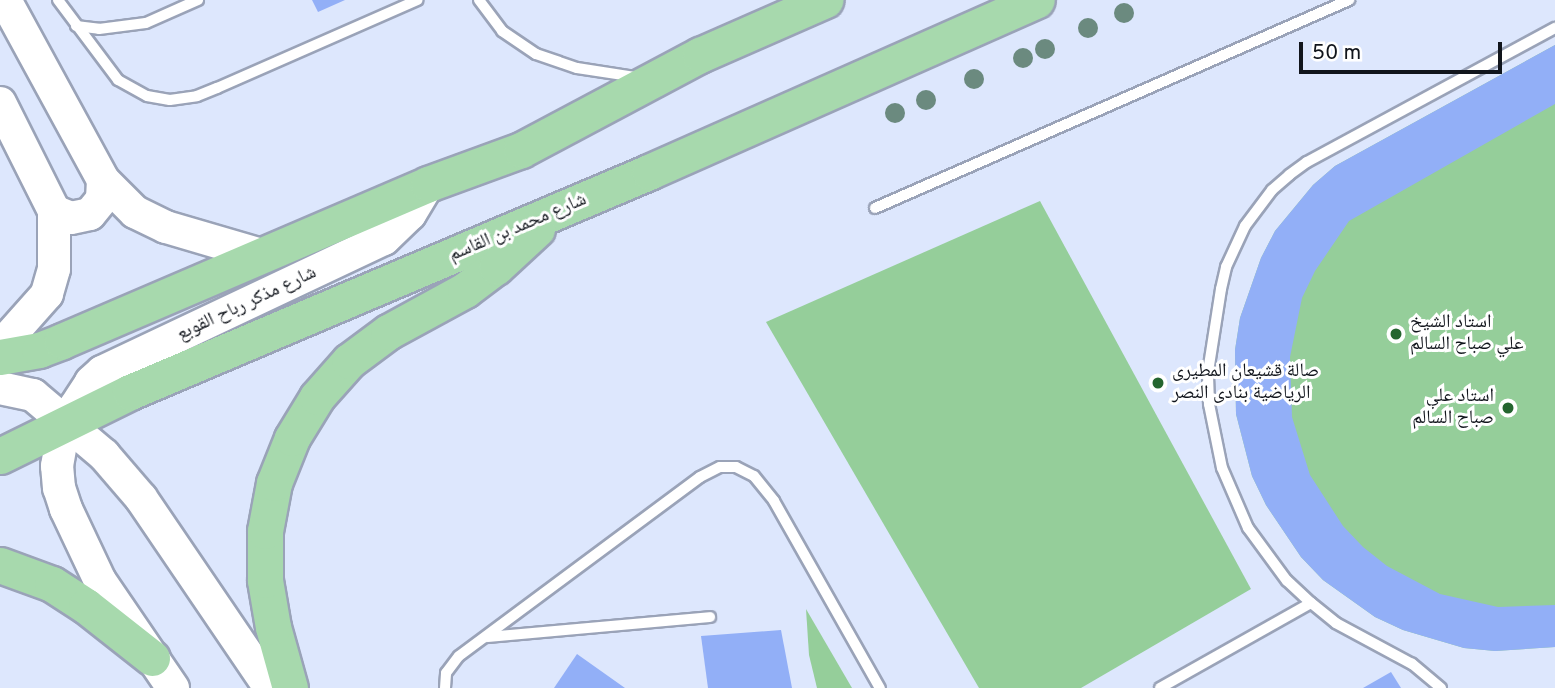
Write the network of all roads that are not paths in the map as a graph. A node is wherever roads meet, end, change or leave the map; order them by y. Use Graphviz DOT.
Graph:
graph roads {
  1 [pos="5,0"];
  2 [pos="58,0"];
  3 [pos="198,0"];
  4 [pos="417,0"];
  5 [pos="479,0"];
  6 [pos="825,0"];
  7 [pos="1037,0"];
  8 [pos="1349,0"];
  9 [pos="76,26"];
  10 [pos="1555,28"];
  11 [pos="652,80"];
  12 [pos="0,103"];
  13 [pos="103,180"];
  14 [pos="428,184"];
  15 [pos="875,208"];
  16 [pos="54,211"];
  17 [pos="552,213"];
  18 [pos="261,255"];
  19 [pos="0,347"];
  20 [pos="0,357"];
  21 [pos="0,388"];
  22 [pos="70,424"];
  23 [pos="0,457"];
  24 [pos="0,565"];
  25 [pos="1311,603"];
  26 [pos="710,617"];
  27 [pos="484,637"];
  28 [pos="152,658"];
  29 [pos="173,688"];
  30 [pos="270,688"];
  31 [pos="290,688"];
  32 [pos="445,688"];
  33 [pos="880,688"];
  34 [pos="1160,688"];
  35 [pos="1441,688"];
  1 -- 13 [label="street"];
  2 -- 9 [label="lane"];
  3 -- 9 [label="lane"];
  4 -- 9 [label="lane"];
  5 -- 11 [label="lane"];
  6 -- 11 [label="main road"];
  7 -- 17 [label="main road, شارع محمد بن القاسم"];
  8 -- 15 [label="lane"];
  10 -- 25 [label="lane"];
  11 -- 14 [label="main road"];
  12 -- 16 [label="street"];
  13 -- 16 [label="street"];
  13 -- 18 [label="street"];
  14 -- 18 [label="main road"];
  14 -- 22 [label="street, شارع مذكر رباح القوبع"];
  16 -- 19 [label="street"];
  17 -- 22 [label="main road, شارع محمد بن القاسم"];
  17 -- 31 [label="main road"];
  18 -- 20 [label="main road"];
  21 -- 22 [label="street"];
  22 -- 23 [label="main road, شارع محمد بن القاسم"];
  22 -- 28 [label="street, شارع مذكر رباح القوبع"];
  22 -- 30 [label="street"];
  24 -- 28 [label="main road"];
  25 -- 34 [label="lane"];
  25 -- 35 [label="lane"];
  26 -- 27 [label="lane"];
  27 -- 32 [label="lane"];
  27 -- 33 [label="lane"];
  28 -- 29 [label="street, شارع مذكر رباح القوبع"];
}
